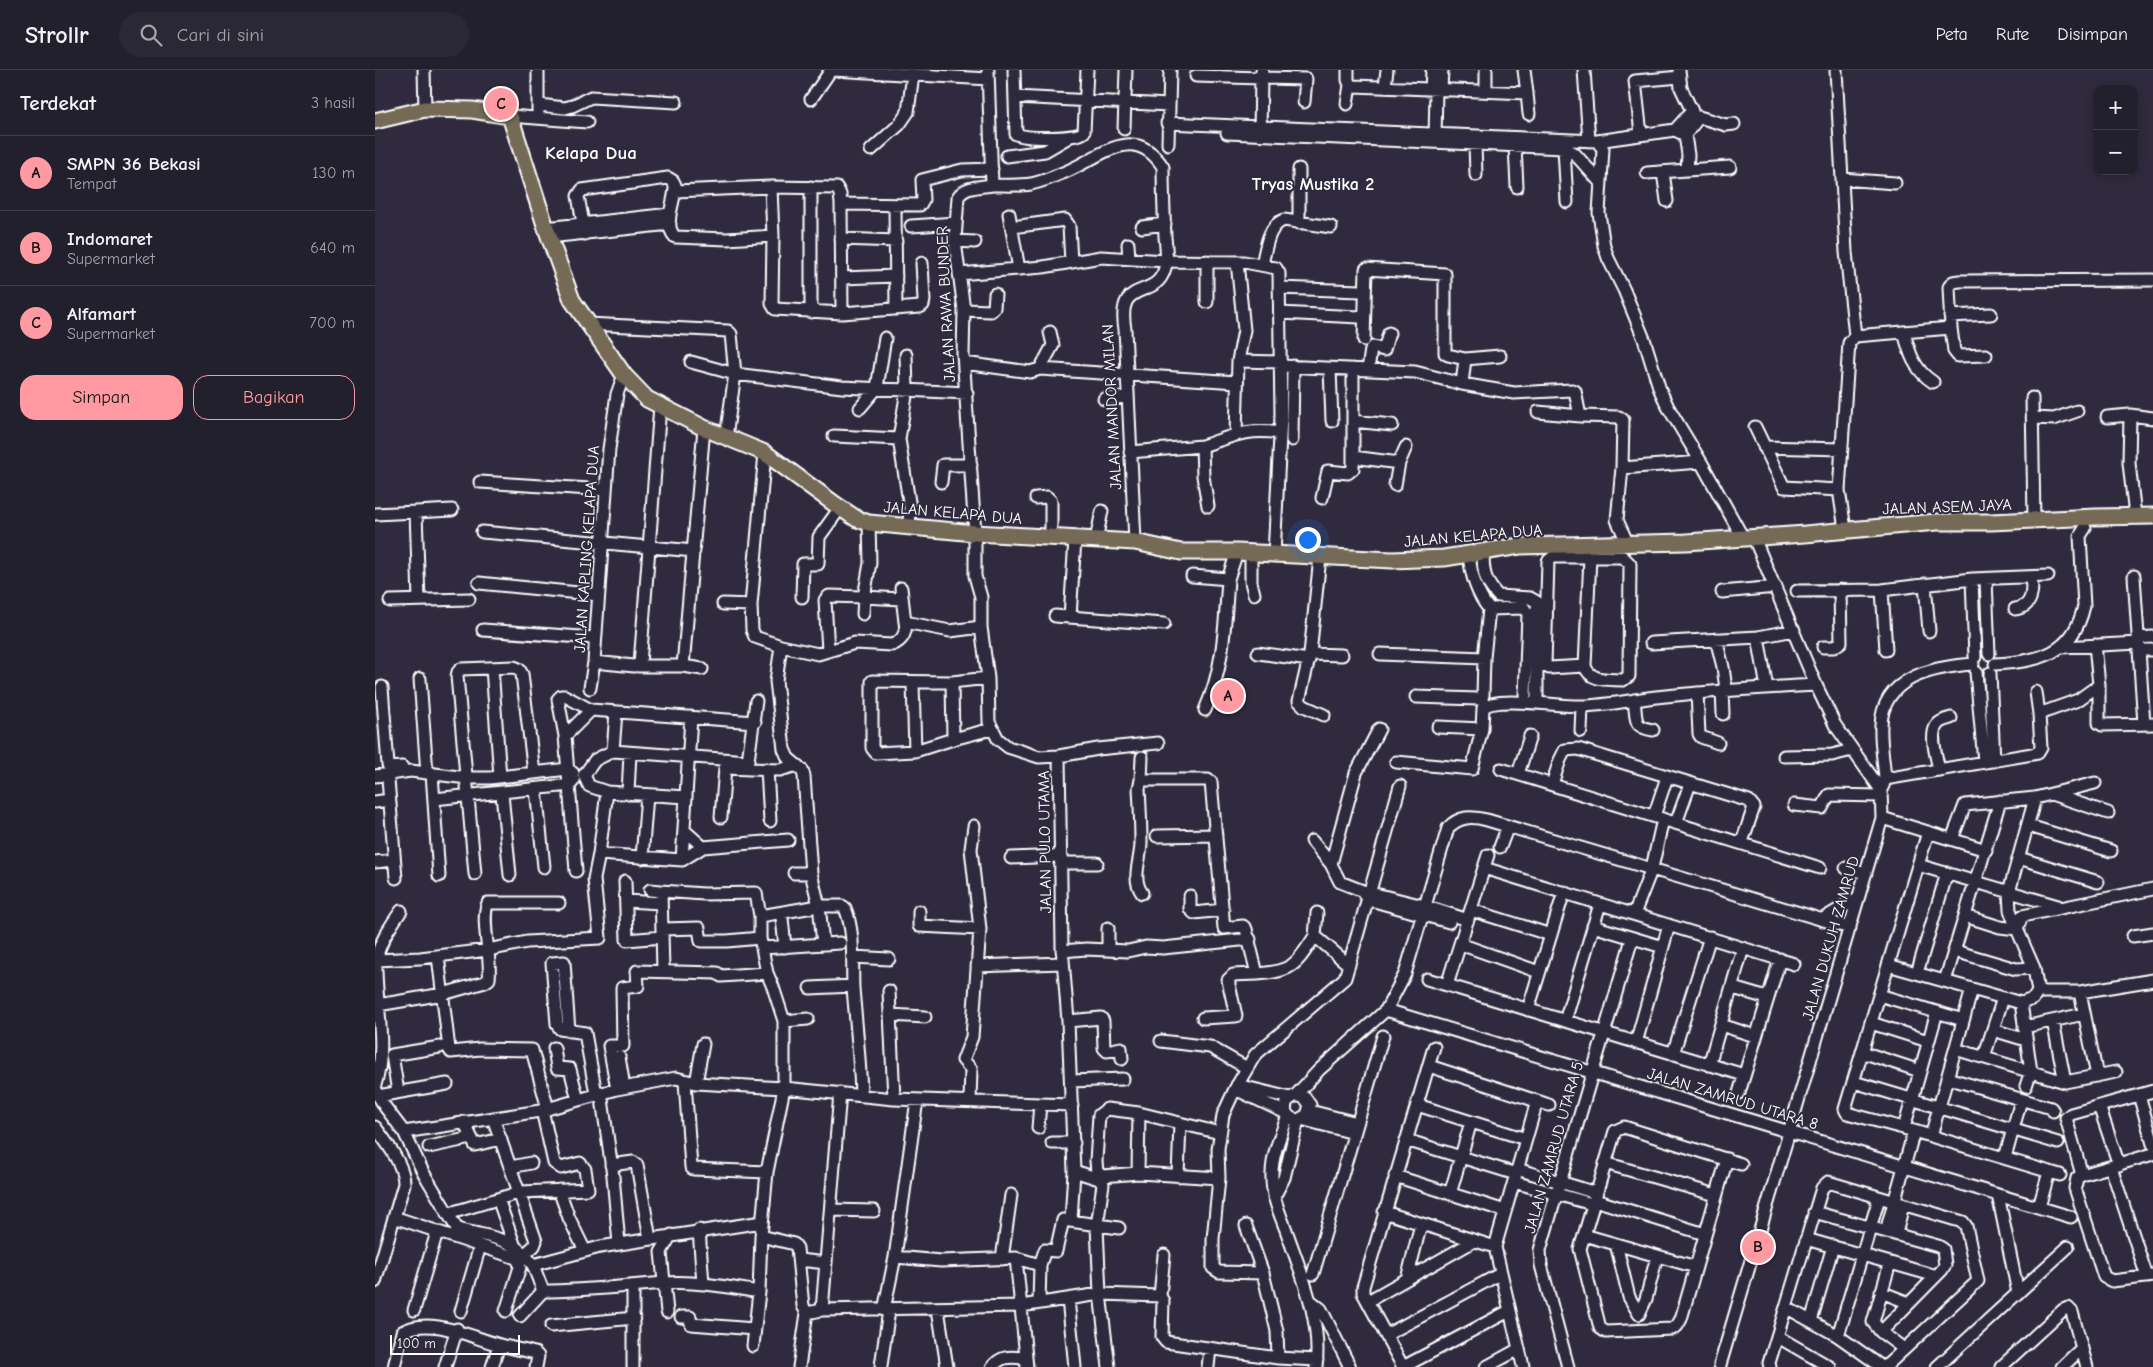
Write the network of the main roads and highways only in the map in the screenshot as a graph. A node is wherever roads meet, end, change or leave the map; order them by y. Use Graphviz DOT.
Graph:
graph roads {
  1 [pos="375,121"];
  2 [pos="2153,516"];
  3 [pos="1749,538"];
  1 -- 3 [label="main road, JALAN KELAPA DUA"];
  2 -- 3 [label="main road, JALAN ASEM JAYA"];
}
